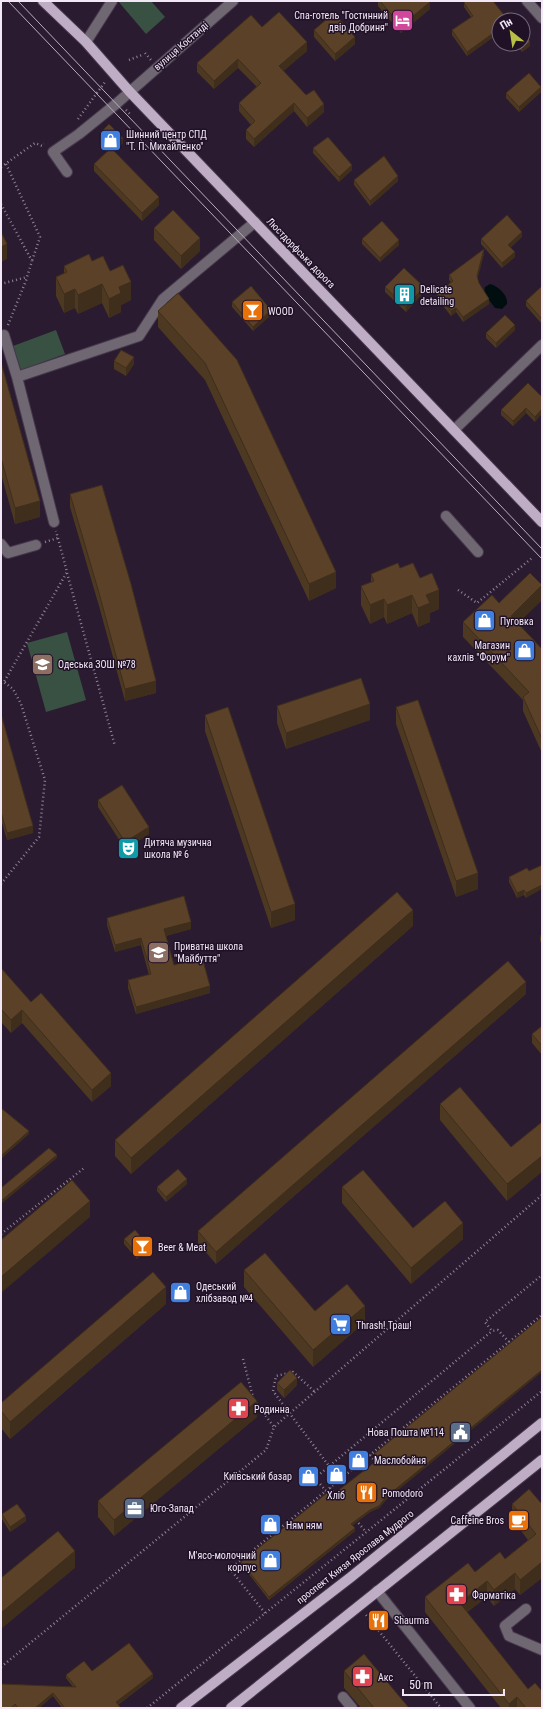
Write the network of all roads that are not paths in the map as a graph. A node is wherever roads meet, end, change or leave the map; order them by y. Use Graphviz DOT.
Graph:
graph roads {
  1 [pos="43,1"];
  2 [pos="112,1"];
  3 [pos="233,1"];
  4 [pos="527,1"];
  5 [pos="542,18"];
  6 [pos="86,42"];
  7 [pos="129,91"];
  8 [pos="67,172"];
  9 [pos="255,222"];
  10 [pos="4,335"];
  11 [pos="542,345"];
  12 [pos="17,377"];
  13 [pos="454,430"];
  14 [pos="446,516"];
  15 [pos="54,522"];
  16 [pos="542,522"];
  17 [pos="1,544"];
  18 [pos="36,545"];
  19 [pos="478,552"];
  20 [pos="542,1423"];
  21 [pos="542,1460"];
  22 [pos="377,1591"];
  23 [pos="526,1609"];
  24 [pos="542,1650"];
  25 [pos="343,1696"];
  26 [pos="181,1708"];
  27 [pos="231,1708"];
  28 [pos="352,1708"];
  29 [pos="470,1708"];
  1 -- 6 [label="main road, Люстдорфська дорога"];
  2 -- 6 [label="street"];
  3 -- 7 [label="street, вулиця Костанді"];
  4 -- 5 [label="street"];
  6 -- 7 [label="main road, Люстдорфська дорога"];
  7 -- 8 [label="street, вулиця Костанді"];
  7 -- 9 [label="main road, Люстдорфська дорога"];
  9 -- 12 [label="street"];
  9 -- 13 [label="main road, Люстдорфська дорога"];
  10 -- 12 [label="street"];
  11 -- 13 [label="street"];
  12 -- 15 [label="street"];
  13 -- 16 [label="main road, Люстдорфська дорога"];
  14 -- 19 [label="street"];
  17 -- 18 [label="street"];
  20 -- 26 [label="main road, проспект Князя Ярослава Мудрого"];
  21 -- 22 [label="main road"];
  22 -- 27 [label="main road"];
  22 -- 29 [label="street"];
  23 -- 24 [label="street"];
  25 -- 28 [label="street"];
}
